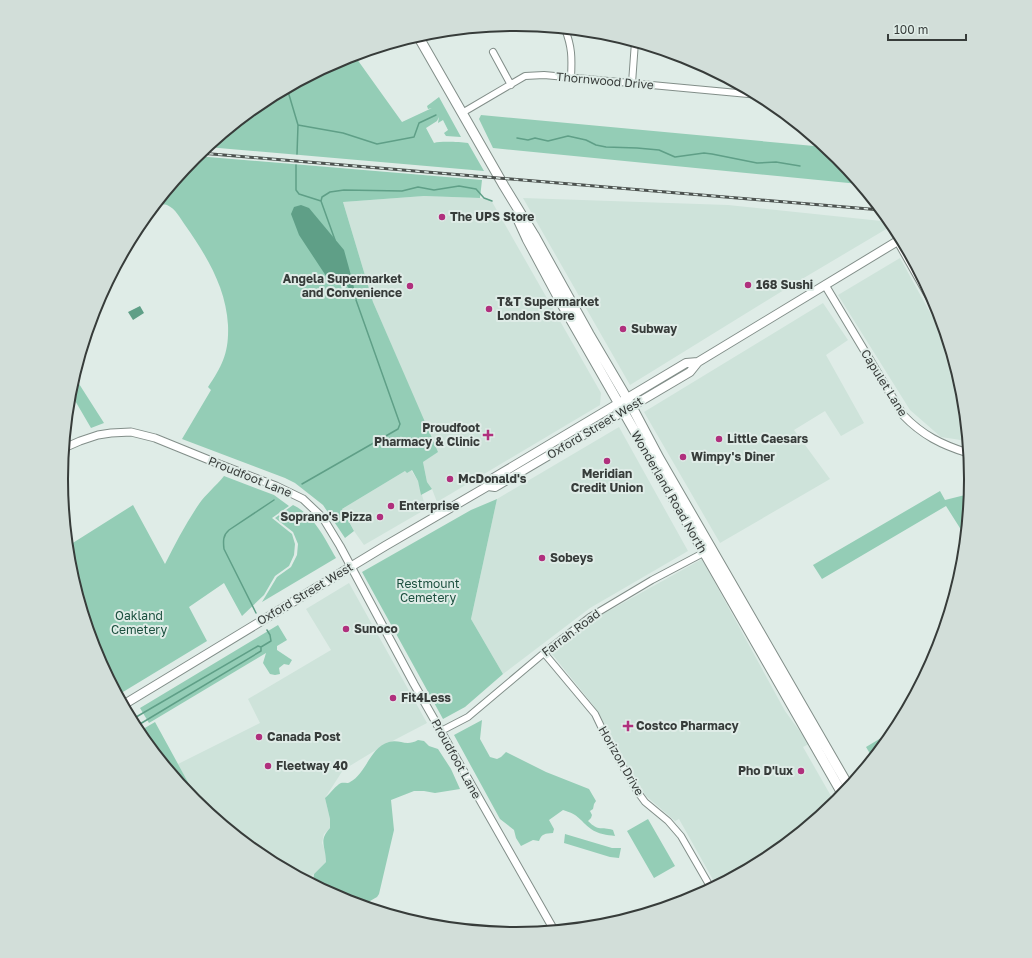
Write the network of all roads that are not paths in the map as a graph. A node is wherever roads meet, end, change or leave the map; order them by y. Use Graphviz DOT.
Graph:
graph roads {
  1 [pos="567,34"];
  2 [pos="421,42"];
  3 [pos="635,47"];
  4 [pos="493,52"];
  5 [pos="570,77"];
  6 [pos="632,83"];
  7 [pos="511,84"];
  8 [pos="744,94"];
  9 [pos="462,113"];
  10 [pos="504,186"];
  11 [pos="896,242"];
  12 [pos="824,285"];
  13 [pos="630,402"];
  14 [pos="621,408"];
  15 [pos="69,446"];
  16 [pos="963,451"];
  17 [pos="707,551"];
  18 [pos="351,567"];
  19 [pos="544,653"];
  20 [pos="128,702"];
  21 [pos="441,731"];
  22 [pos="846,782"];
  23 [pos="840,789"];
  24 [pos="708,883"];
  25 [pos="551,925"];
  1 -- 5 [label="street"];
  2 -- 9 [label="main road, Wonderland Road North"];
  3 -- 6 [label="street"];
  4 -- 7 [label="street"];
  5 -- 6 [label="street, Thornwood Drive"];
  5 -- 7 [label="street, Thornwood Drive"];
  6 -- 8 [label="street, Thornwood Drive"];
  7 -- 9 [label="street, Thornwood Drive"];
  9 -- 10 [label="main road, Wonderland Road North"];
  10 -- 13 [label="main road, Wonderland Road North"];
  10 -- 14 [label="main road, Wonderland Road North"];
  11 -- 12 [label="main road, Oxford Street West"];
  12 -- 13 [label="main road, Oxford Street West"];
  12 -- 16 [label="street, Capulet Lane"];
  13 -- 14 [label="main road, Oxford Street West"];
  13 -- 17 [label="main road, Wonderland Road North"];
  14 -- 17 [label="main road, Wonderland Road North"];
  14 -- 18 [label="main road, Oxford Street West"];
  15 -- 18 [label="street, Proudfoot Lane"];
  17 -- 19 [label="street, Farrah Road"];
  17 -- 22 [label="main road, Wonderland Road North"];
  17 -- 23 [label="main road, Wonderland Road North"];
  18 -- 20 [label="main road, Oxford Street West"];
  18 -- 21 [label="street, Proudfoot Lane"];
  19 -- 21 [label="street, Farrah Road"];
  19 -- 24 [label="street, Horizon Drive"];
  21 -- 25 [label="street, Proudfoot Lane"];
}
